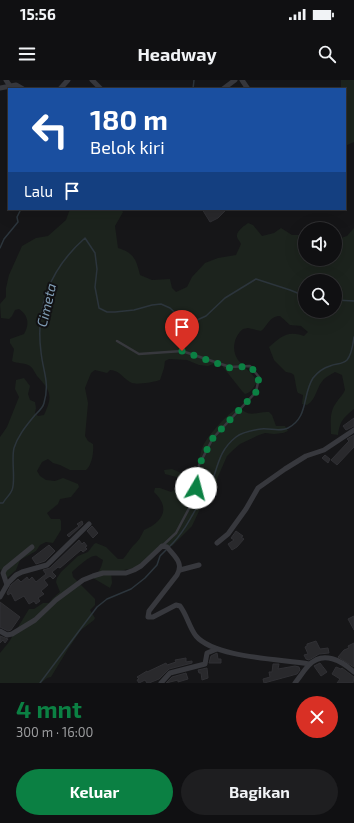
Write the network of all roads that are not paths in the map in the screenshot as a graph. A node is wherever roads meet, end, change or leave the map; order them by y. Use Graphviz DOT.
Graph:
graph roads {
  1 [pos="6,80"];
  2 [pos="68,80"];
  3 [pos="92,80"];
  4 [pos="235,80"];
  5 [pos="10,86"];
  6 [pos="0,88"];
  7 [pos="21,88"];
  8 [pos="61,88"];
  9 [pos="100,88"];
  10 [pos="224,88"];
  11 [pos="117,341"];
  12 [pos="354,430"];
  13 [pos="89,524"];
  14 [pos="217,543"];
  15 [pos="162,546"];
  16 [pos="32,547"];
  17 [pos="199,565"];
  18 [pos="180,570"];
  19 [pos="7,585"];
  20 [pos="0,597"];
  21 [pos="0,631"];
  22 [pos="217,649"];
  23 [pos="309,664"];
  24 [pos="354,672"];
  25 [pos="161,683"];
  26 [pos="295,683"];
  1 -- 5 [label="street"];
  2 -- 8 [label="street"];
  3 -- 9 [label="street"];
  4 -- 10 [label="street"];
  5 -- 6 [label="street"];
  5 -- 7 [label="street"];
  11 -- 15 [label="lane"];
  12 -- 14 [label="street"];
  13 -- 19 [label="street"];
  15 -- 18 [label="street"];
  15 -- 21 [label="street"];
  16 -- 19 [label="street"];
  17 -- 18 [label="street"];
  18 -- 22 [label="street"];
  19 -- 20 [label="street"];
  22 -- 23 [label="street"];
  22 -- 25 [label="street"];
  23 -- 24 [label="street"];
  23 -- 26 [label="street"];
}
